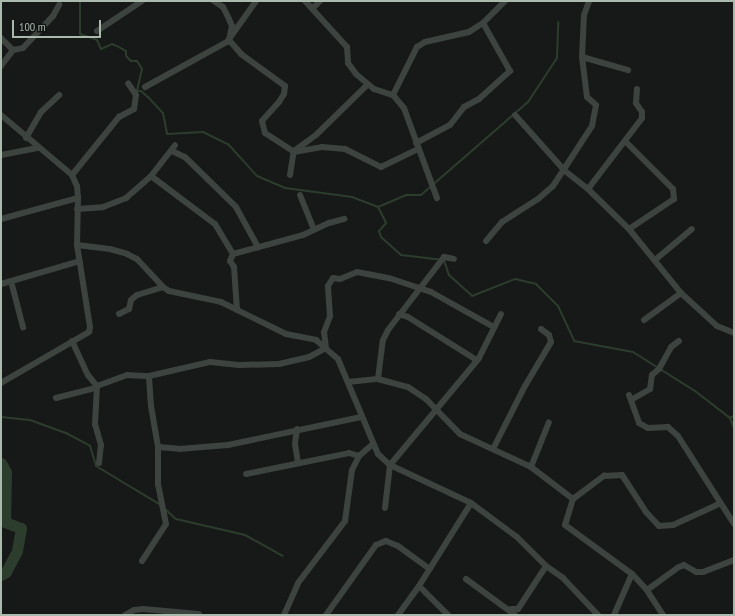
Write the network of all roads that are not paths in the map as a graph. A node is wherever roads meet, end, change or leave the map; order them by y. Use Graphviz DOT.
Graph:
graph roads {
  1 [pos="142,1"];
  2 [pos="214,1"];
  3 [pos="256,1"];
  4 [pos="305,1"];
  5 [pos="320,1"];
  6 [pos="505,1"];
  7 [pos="589,1"];
  8 [pos="59,5"];
  9 [pos="313,8"];
  10 [pos="483,24"];
  11 [pos="96,32"];
  12 [pos="1,38"];
  13 [pos="229,40"];
  14 [pos="13,50"];
  15 [pos="582,57"];
  16 [pos="1,66"];
  17 [pos="628,70"];
  18 [pos="128,82"];
  19 [pos="366,85"];
  20 [pos="145,87"];
  21 [pos="637,89"];
  22 [pos="59,95"];
  23 [pos="393,95"];
  24 [pos="1,115"];
  25 [pos="515,115"];
  26 [pos="26,138"];
  27 [pos="625,141"];
  28 [pos="175,145"];
  29 [pos="417,146"];
  30 [pos="38,148"];
  31 [pos="172,151"];
  32 [pos="294,152"];
  33 [pos="1,155"];
  34 [pos="565,171"];
  35 [pos="72,175"];
  36 [pos="290,175"];
  37 [pos="151,176"];
  38 [pos="588,189"];
  39 [pos="300,195"];
  40 [pos="78,198"];
  41 [pos="437,198"];
  42 [pos="77,209"];
  43 [pos="1,219"];
  44 [pos="344,219"];
  45 [pos="314,229"];
  46 [pos="629,229"];
  47 [pos="692,229"];
  48 [pos="486,241"];
  49 [pos="77,246"];
  50 [pos="258,247"];
  51 [pos="233,254"];
  52 [pos="454,259"];
  53 [pos="80,260"];
  54 [pos="655,260"];
  55 [pos="11,281"];
  56 [pos="1,284"];
  57 [pos="163,287"];
  58 [pos="420,287"];
  59 [pos="681,293"];
  60 [pos="237,310"];
  61 [pos="119,314"];
  62 [pos="398,314"];
  63 [pos="501,314"];
  64 [pos="644,320"];
  65 [pos="23,327"];
  66 [pos="494,327"];
  67 [pos="541,329"];
  68 [pos="734,333"];
  69 [pos="72,341"];
  70 [pos="679,341"];
  71 [pos="326,348"];
  72 [pos="475,359"];
  73 [pos="149,376"];
  74 [pos="378,379"];
  75 [pos="348,382"];
  76 [pos="1,383"];
  77 [pos="96,387"];
  78 [pos="56,398"];
  79 [pos="436,410"];
  80 [pos="361,417"];
  81 [pos="549,422"];
  82 [pos="297,429"];
  83 [pos="372,444"];
  84 [pos="158,447"];
  85 [pos="493,449"];
  86 [pos="359,456"];
  87 [pos="298,462"];
  88 [pos="99,463"];
  89 [pos="390,465"];
  90 [pos="531,467"];
  91 [pos="246,474"];
  92 [pos="573,499"];
  93 [pos="472,503"];
  94 [pos="719,504"];
  95 [pos="385,508"];
  96 [pos="734,524"];
  97 [pos="734,560"];
  98 [pos="142,561"];
  99 [pos="546,566"];
  100 [pos="430,569"];
  101 [pos="632,574"];
  102 [pos="466,579"];
  103 [pos="419,586"];
  104 [pos="647,590"];
  105 [pos="516,612"];
  106 [pos="199,614"];
  107 [pos="125,615"];
  108 [pos="284,615"];
  109 [pos="326,615"];
  110 [pos="398,615"];
  111 [pos="448,615"];
  112 [pos="598,615"];
  113 [pos="614,615"];
  114 [pos="663,615"];
  1 -- 11 [label="street"];
  2 -- 13 [label="street"];
  3 -- 13 [label="street"];
  4 -- 9 [label="street"];
  5 -- 9 [label="street"];
  6 -- 10 [label="street"];
  7 -- 15 [label="street"];
  8 -- 14 [label="street"];
  9 -- 19 [label="street"];
  10 -- 23 [label="street"];
  10 -- 29 [label="street"];
  12 -- 14 [label="street"];
  13 -- 20 [label="street"];
  13 -- 32 [label="street"];
  14 -- 16 [label="street"];
  15 -- 17 [label="street"];
  15 -- 34 [label="street"];
  18 -- 35 [label="street"];
  19 -- 23 [label="street"];
  19 -- 32 [label="street"];
  21 -- 27 [label="street"];
  22 -- 26 [label="street"];
  23 -- 29 [label="street"];
  24 -- 26 [label="street"];
  25 -- 34 [label="street"];
  26 -- 30 [label="street"];
  27 -- 38 [label="street"];
  27 -- 46 [label="street"];
  28 -- 31 [label="street"];
  29 -- 32 [label="street"];
  29 -- 41 [label="street"];
  30 -- 33 [label="street"];
  30 -- 35 [label="street"];
  31 -- 37 [label="street"];
  31 -- 50 [label="street"];
  32 -- 36 [label="street"];
  34 -- 38 [label="street"];
  34 -- 48 [label="street"];
  35 -- 40 [label="street"];
  37 -- 42 [label="street"];
  37 -- 51 [label="street"];
  38 -- 46 [label="street"];
  39 -- 45 [label="street"];
  40 -- 42 [label="street"];
  40 -- 43 [label="street"];
  42 -- 49 [label="street"];
  44 -- 45 [label="street"];
  45 -- 50 [label="street"];
  46 -- 54 [label="street"];
  47 -- 54 [label="street"];
  49 -- 53 [label="street"];
  49 -- 57 [label="street"];
  50 -- 51 [label="street"];
  51 -- 60 [label="street"];
  52 -- 58 [label="street"];
  53 -- 55 [label="street"];
  53 -- 69 [label="street"];
  54 -- 59 [label="street"];
  55 -- 56 [label="street"];
  55 -- 65 [label="street"];
  57 -- 60 [label="street"];
  57 -- 61 [label="street"];
  58 -- 62 [label="street"];
  58 -- 66 [label="street"];
  58 -- 71 [label="street"];
  59 -- 64 [label="street"];
  59 -- 68 [label="street"];
  60 -- 71 [label="street"];
  62 -- 72 [label="street"];
  62 -- 74 [label="street"];
  63 -- 66 [label="street"];
  66 -- 72 [label="street"];
  67 -- 85 [label="street"];
  69 -- 76 [label="street"];
  69 -- 77 [label="street"];
  70 -- 94 [label="street"];
  71 -- 73 [label="street"];
  71 -- 75 [label="street"];
  72 -- 79 [label="street"];
  73 -- 77 [label="street"];
  73 -- 84 [label="street"];
  74 -- 75 [label="street"];
  74 -- 79 [label="street"];
  75 -- 80 [label="street"];
  77 -- 78 [label="street"];
  77 -- 88 [label="street"];
  79 -- 85 [label="street"];
  79 -- 89 [label="street"];
  80 -- 82 [label="street"];
  80 -- 83 [label="street"];
  81 -- 90 [label="street"];
  82 -- 84 [label="street"];
  82 -- 87 [label="street"];
  83 -- 86 [label="street"];
  83 -- 89 [label="street"];
  84 -- 98 [label="street"];
  85 -- 90 [label="street"];
  86 -- 87 [label="street"];
  86 -- 108 [label="street"];
  87 -- 91 [label="street"];
  89 -- 93 [label="street"];
  89 -- 95 [label="street"];
  90 -- 92 [label="street"];
  92 -- 94 [label="street"];
  92 -- 101 [label="street"];
  93 -- 99 [label="street"];
  93 -- 100 [label="street"];
  94 -- 96 [label="street"];
  97 -- 104 [label="street"];
  99 -- 105 [label="street"];
  99 -- 112 [label="street"];
  100 -- 103 [label="street"];
  100 -- 109 [label="street"];
  101 -- 104 [label="street"];
  101 -- 113 [label="street"];
  102 -- 105 [label="street"];
  103 -- 110 [label="street"];
  103 -- 111 [label="street"];
  104 -- 114 [label="street"];
  106 -- 107 [label="street"];
}
